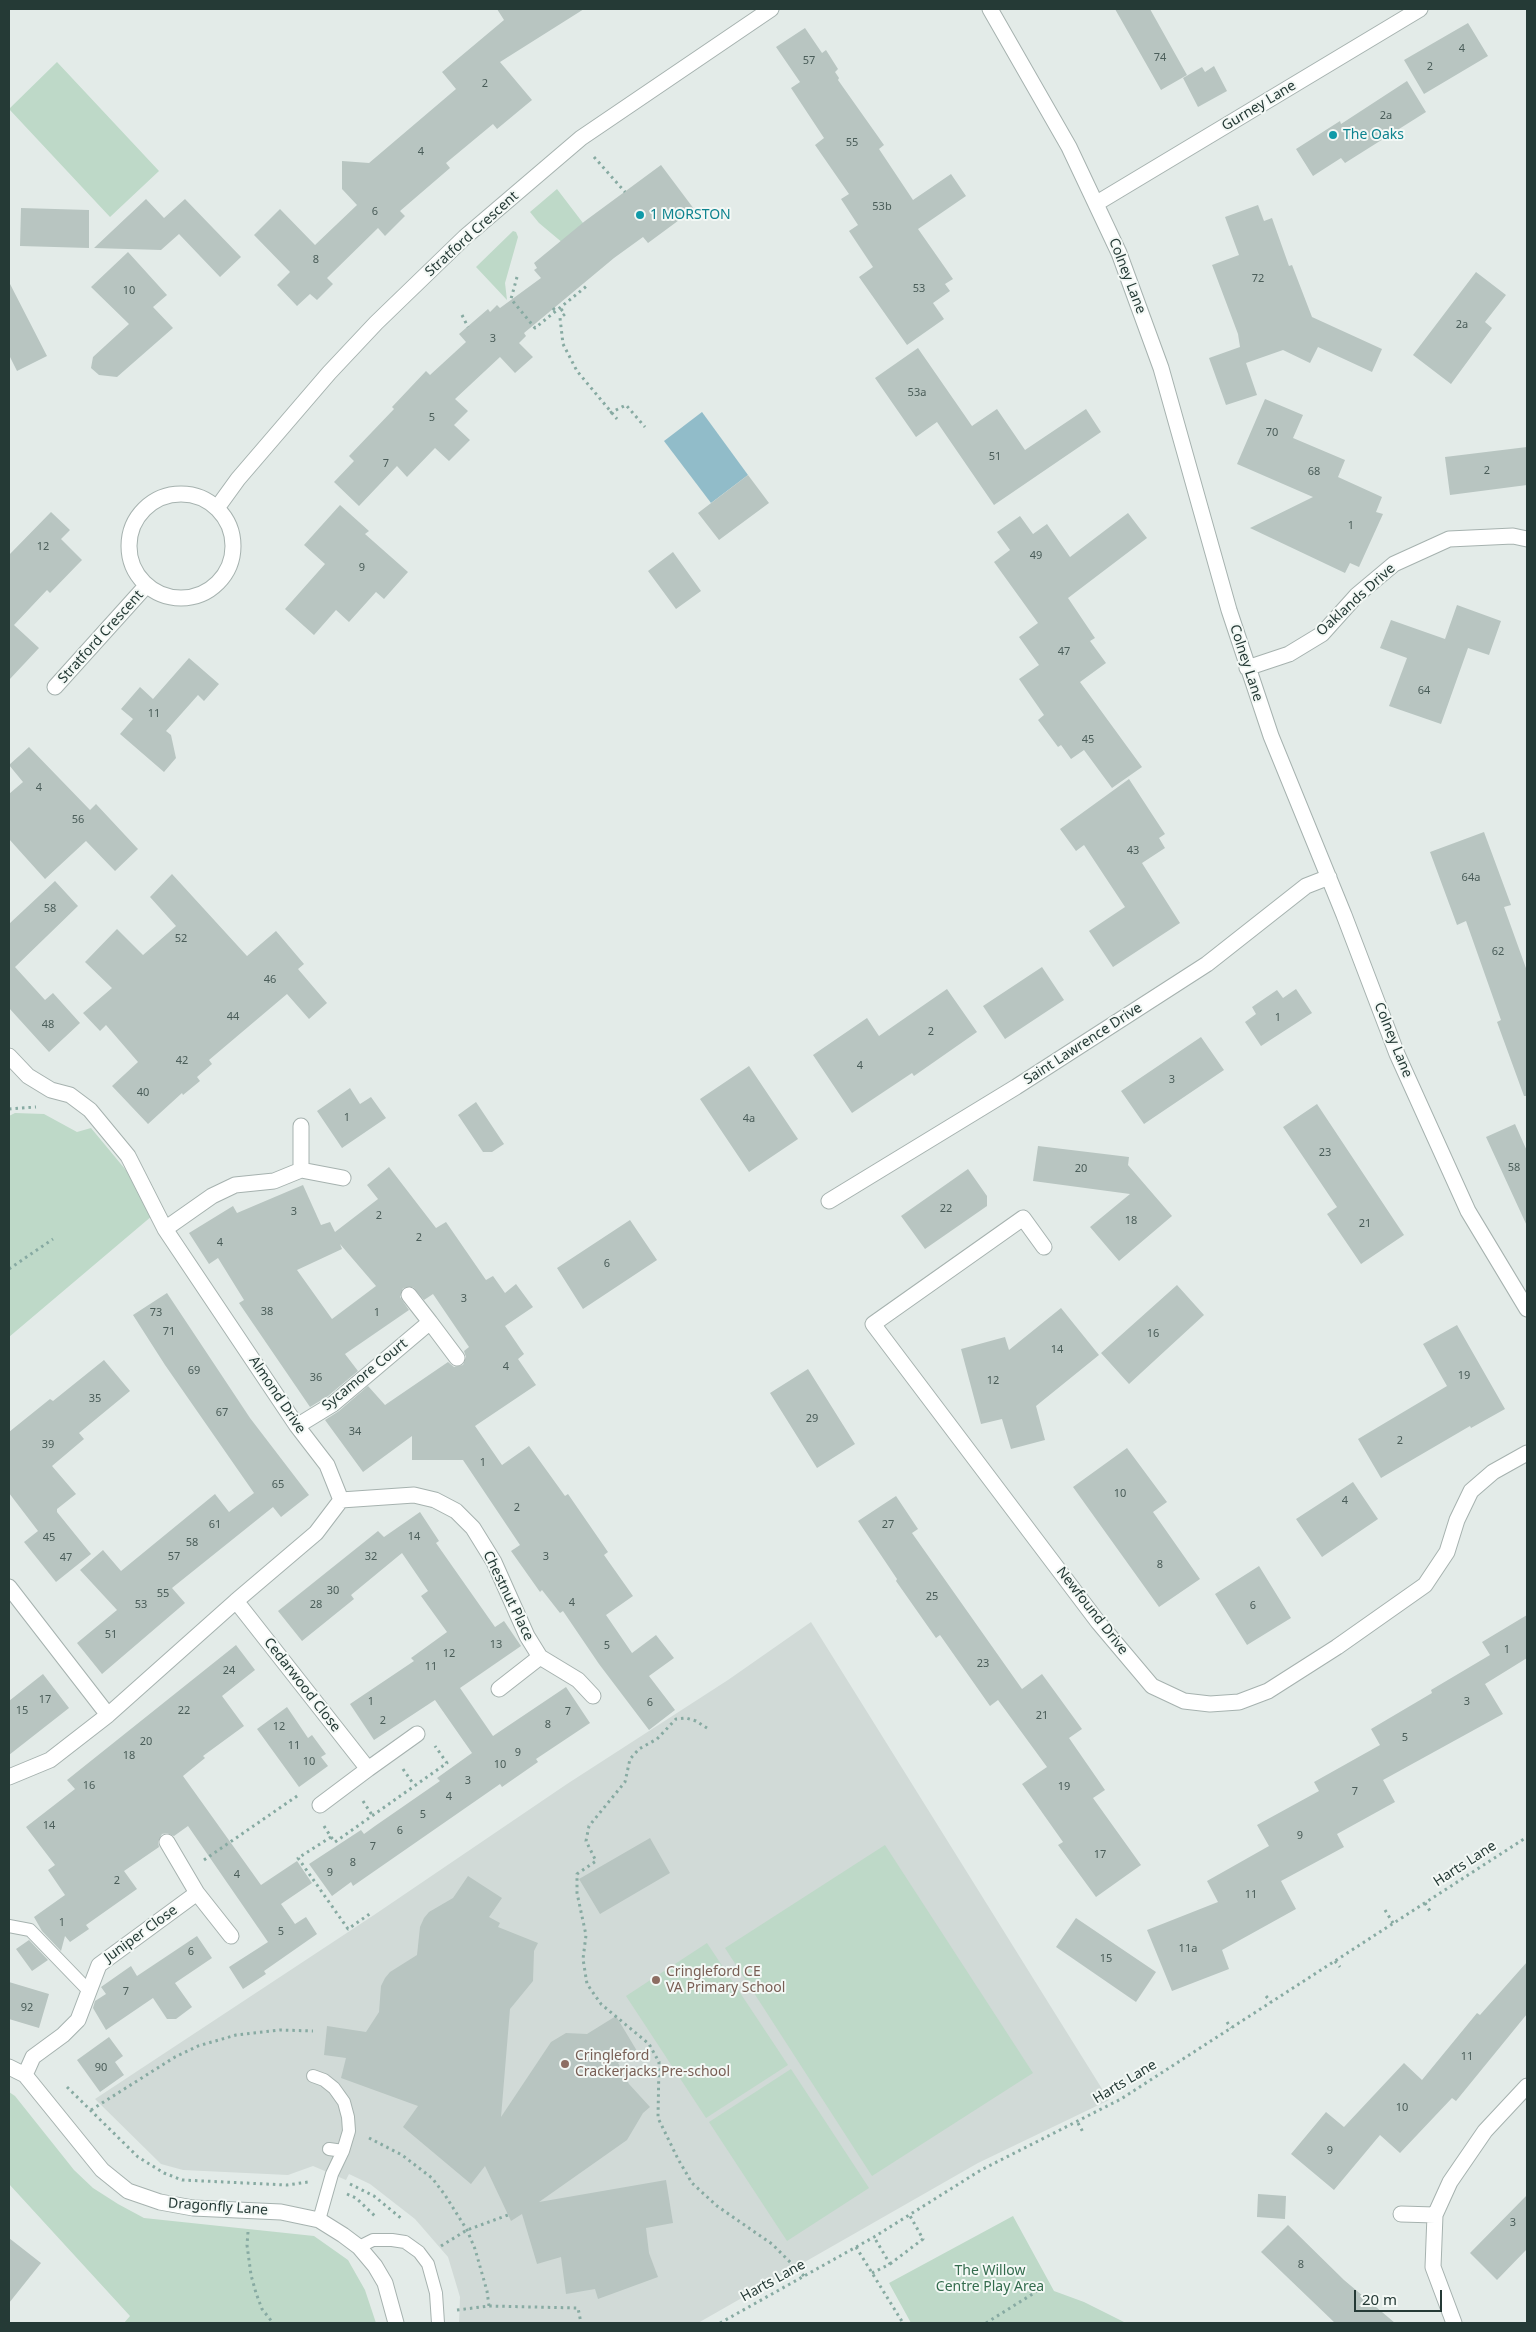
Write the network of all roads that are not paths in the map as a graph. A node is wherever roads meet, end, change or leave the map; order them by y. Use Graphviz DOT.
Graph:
graph roads {
  1 [pos="771,9"];
  2 [pos="990,9"];
  3 [pos="1420,9"];
  4 [pos="1097,203"];
  5 [pos="217,508"];
  6 [pos="1527,539"];
  7 [pos="146,586"];
  8 [pos="1247,668"];
  9 [pos="55,687"];
  10 [pos="1329,877"];
  11 [pos="9,1056"];
  12 [pos="301,1126"];
  13 [pos="301,1170"];
  14 [pos="343,1178"];
  15 [pos="829,1201"];
  16 [pos="165,1229"];
  17 [pos="1044,1247"];
  18 [pos="410,1295"];
  19 [pos="1527,1309"];
  20 [pos="430,1322"];
  21 [pos="458,1358"];
  22 [pos="298,1426"];
  23 [pos="1527,1453"];
  24 [pos="341,1500"];
  25 [pos="9,1587"];
  26 [pos="236,1600"];
  27 [pos="540,1658"];
  28 [pos="499,1689"];
  29 [pos="593,1696"];
  30 [pos="108,1715"];
  31 [pos="418,1734"];
  32 [pos="368,1769"];
  33 [pos="9,1777"];
  34 [pos="320,1805"];
  35 [pos="167,1842"];
  36 [pos="197,1893"];
  37 [pos="9,1926"];
  38 [pos="230,1936"];
  39 [pos="88,1990"];
  40 [pos="9,2067"];
  41 [pos="25,2076"];
  42 [pos="313,2076"];
  43 [pos="1527,2086"];
  44 [pos="329,2149"];
  45 [pos="343,2151"];
  46 [pos="1401,2214"];
  47 [pos="1435,2215"];
  48 [pos="318,2220"];
  49 [pos="359,2247"];
  50 [pos="396,2323"];
  51 [pos="438,2323"];
  52 [pos="1454,2323"];
  1 -- 5 [label="street, Stratford Crescent"];
  2 -- 4 [label="street, Colney Lane"];
  3 -- 4 [label="street, Gurney Lane"];
  4 -- 8 [label="street, Colney Lane"];
  5 -- 7 [label="street, Stratford Crescent"];
  5 -- 7 [label="street, Stratford Crescent"];
  6 -- 8 [label="street, Oaklands Drive"];
  7 -- 9 [label="street, Stratford Crescent"];
  8 -- 10 [label="street, Colney Lane"];
  10 -- 15 [label="street, Saint Lawrence Drive"];
  10 -- 19 [label="street, Colney Lane"];
  11 -- 16 [label="street, Almond Drive"];
  12 -- 13 [label="street"];
  13 -- 14 [label="street"];
  13 -- 16 [label="street"];
  16 -- 22 [label="street, Almond Drive"];
  17 -- 23 [label="street, Newfound Drive"];
  18 -- 20 [label="street"];
  20 -- 21 [label="street"];
  20 -- 22 [label="street, Sycamore Court"];
  22 -- 24 [label="street, Almond Drive"];
  24 -- 26 [label="street"];
  24 -- 27 [label="street, Chestnut Place"];
  25 -- 30 [label="street"];
  26 -- 30 [label="street"];
  26 -- 32 [label="street, Cedarwood Close"];
  27 -- 28 [label="street, Chestnut Place"];
  27 -- 29 [label="street, Chestnut Place"];
  30 -- 33 [label="street"];
  31 -- 32 [label="street"];
  32 -- 34 [label="street"];
  35 -- 36 [label="street"];
  36 -- 38 [label="street"];
  36 -- 39 [label="street, Juniper Close"];
  37 -- 39 [label="lane"];
  39 -- 41 [label="street, Juniper Close"];
  40 -- 41 [label="street, Dragonfly Lane"];
  41 -- 48 [label="street, Dragonfly Lane"];
  42 -- 45 [label="lane"];
  43 -- 47 [label="street"];
  44 -- 45 [label="lane"];
  45 -- 48 [label="lane"];
  46 -- 47 [label="street"];
  47 -- 52 [label="street"];
  48 -- 49 [label="street, Dragonfly Lane"];
  49 -- 50 [label="street, Dragonfly Lane"];
  49 -- 51 [label="lane"];
}
